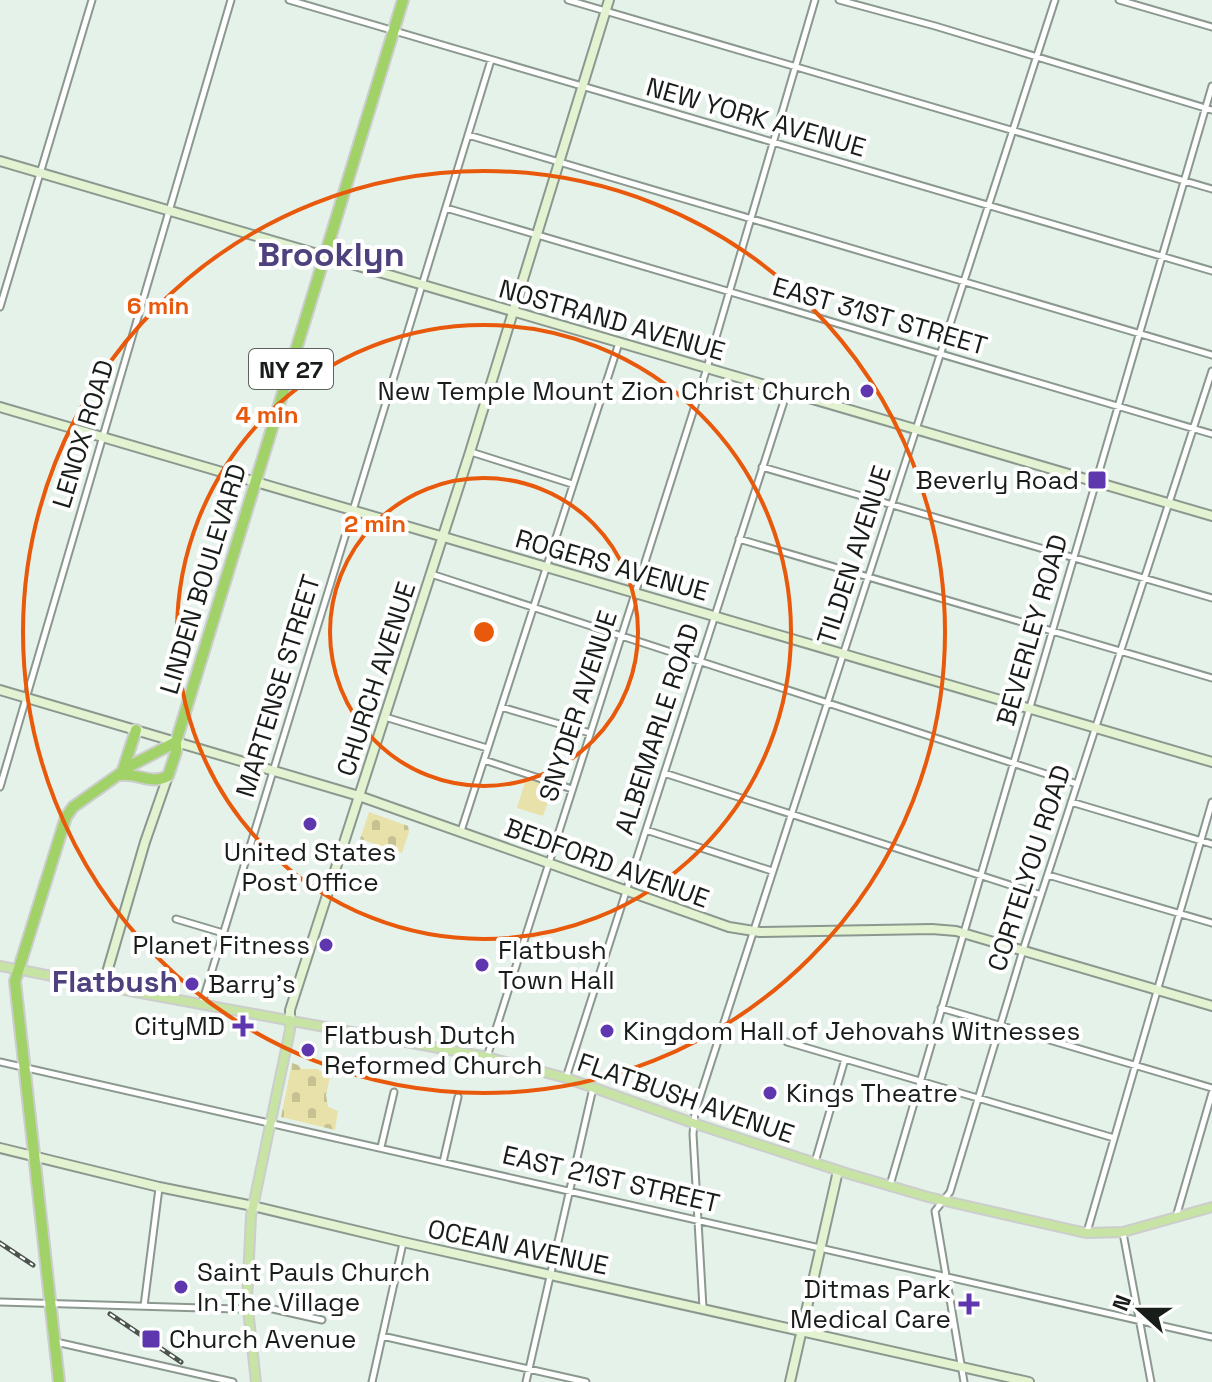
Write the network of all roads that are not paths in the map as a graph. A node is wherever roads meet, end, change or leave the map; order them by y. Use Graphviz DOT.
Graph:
graph roads {
  1 [pos="92,0"];
  2 [pos="231,0"];
  3 [pos="289,0"];
  4 [pos="403,0"];
  5 [pos="568,0"];
  6 [pos="609,0"];
  7 [pos="815,0"];
  8 [pos="839,0"];
  9 [pos="1055,0"];
  10 [pos="1119,0"];
  11 [pos="606,11"];
  12 [pos="1212,27"];
  13 [pos="394,31"];
  14 [pos="1036,58"];
  15 [pos="491,60"];
  16 [pos="795,67"];
  17 [pos="1212,86"];
  18 [pos="584,87"];
  19 [pos="1209,109"];
  20 [pos="1012,130"];
  21 [pos="468,135"];
  22 [pos="773,142"];
  23 [pos="0,161"];
  24 [pos="560,163"];
  25 [pos="40,173"];
  26 [pos="1184,181"];
  27 [pos="1212,189"];
  28 [pos="988,206"];
  29 [pos="446,208"];
  30 [pos="170,211"];
  31 [pos="750,220"];
  32 [pos="537,236"];
  33 [pos="1162,256"];
  34 [pos="325,257"];
  35 [pos="1212,271"];
  36 [pos="964,282"];
  37 [pos="422,285"];
  38 [pos="729,293"];
  39 [pos="0,307"];
  40 [pos="513,312"];
  41 [pos="1139,334"];
  42 [pos="619,343"];
  43 [pos="940,354"];
  44 [pos="1212,355"];
  45 [pos="707,368"];
  46 [pos="1212,371"];
  47 [pos="787,392"];
  48 [pos="1118,406"];
  49 [pos="0,407"];
  50 [pos="1193,428"];
  51 [pos="916,430"];
  52 [pos="1212,434"];
  53 [pos="103,437"];
  54 [pos="470,452"];
  55 [pos="762,467"];
  56 [pos="256,482"];
  57 [pos="1096,482"];
  58 [pos="573,484"];
  59 [pos="1168,504"];
  60 [pos="891,505"];
  61 [pos="353,510"];
  62 [pos="1212,516"];
  63 [pos="443,536"];
  64 [pos="739,539"];
  65 [pos="1073,558"];
  66 [pos="545,567"];
  67 [pos="430,574"];
  68 [pos="868,577"];
  69 [pos="1144,579"];
  70 [pos="635,593"];
  71 [pos="1212,598"];
  72 [pos="533,607"];
  73 [pos="714,616"];
  74 [pos="1052,631"];
  75 [pos="622,636"];
  76 [pos="1121,651"];
  77 [pos="843,654"];
  78 [pos="700,661"];
  79 [pos="1212,678"];
  80 [pos="0,690"];
  81 [pos="26,698"];
  82 [pos="827,703"];
  83 [pos="501,707"];
  84 [pos="1030,708"];
  85 [pos="385,717"];
  86 [pos="1096,728"];
  87 [pos="136,730"];
  88 [pos="590,733"];
  89 [pos="176,742"];
  90 [pos="487,748"];
  91 [pos="484,760"];
  92 [pos="1212,762"];
  93 [pos="1013,763"];
  94 [pos="273,770"];
  95 [pos="664,773"];
  96 [pos="120,775"];
  97 [pos="168,776"];
  98 [pos="1077,784"];
  99 [pos="0,787"];
  100 [pos="572,789"];
  101 [pos="359,796"];
  102 [pos="1071,802"];
  103 [pos="1212,802"];
  104 [pos="791,814"];
  105 [pos="646,830"];
  106 [pos="460,832"];
  107 [pos="1201,841"];
  108 [pos="1212,844"];
  109 [pos="549,863"];
  110 [pos="772,871"];
  111 [pos="1048,875"];
  112 [pos="981,876"];
  113 [pos="626,891"];
  114 [pos="1041,895"];
  115 [pos="1180,914"];
  116 [pos="176,919"];
  117 [pos="1212,923"];
  118 [pos="752,931"];
  119 [pos="223,933"];
  120 [pos="964,933"];
  121 [pos="1023,950"];
  122 [pos="0,966"];
  123 [pos="18,970"];
  124 [pos="103,986"];
  125 [pos="1157,989"];
  126 [pos="202,1003"];
  127 [pos="1212,1006"];
  128 [pos="941,1008"];
  129 [pos="290,1020"];
  130 [pos="1000,1026"];
  131 [pos="787,1042"];
  132 [pos="487,1057"];
  133 [pos="845,1059"];
  134 [pos="0,1062"];
  135 [pos="1135,1065"];
  136 [pos="24,1067"];
  137 [pos="566,1078"];
  138 [pos="920,1082"];
  139 [pos="593,1087"];
  140 [pos="1212,1090"];
  141 [pos="394,1092"];
  142 [pos="458,1097"];
  143 [pos="978,1098"];
  144 [pos="270,1123"];
  145 [pos="693,1123"];
  146 [pos="1114,1138"];
  147 [pos="381,1147"];
  148 [pos="0,1148"];
  149 [pos="34,1155"];
  150 [pos="443,1162"];
  151 [pos="815,1163"];
  152 [pos="838,1171"];
  153 [pos="889,1186"];
  154 [pos="159,1187"];
  155 [pos="570,1191"];
  156 [pos="943,1201"];
  157 [pos="253,1206"];
  158 [pos="1212,1207"];
  159 [pos="1175,1218"];
  160 [pos="699,1220"];
  161 [pos="1123,1232"];
  162 [pos="1086,1233"];
  163 [pos="403,1242"];
  164 [pos="821,1248"];
  165 [pos="550,1274"];
  166 [pos="947,1276"];
  167 [pos="0,1302"];
  168 [pos="50,1303"];
  169 [pos="144,1306"];
  170 [pos="248,1307"];
  171 [pos="703,1308"];
  172 [pos="322,1320"];
  173 [pos="1140,1320"];
  174 [pos="802,1331"];
  175 [pos="382,1336"];
  176 [pos="1212,1337"];
  177 [pos="55,1341"];
  178 [pos="962,1366"];
  179 [pos="529,1369"];
  180 [pos="59,1382"];
  181 [pos="233,1382"];
  182 [pos="256,1382"];
  183 [pos="372,1382"];
  184 [pos="526,1382"];
  185 [pos="586,1382"];
  186 [pos="790,1382"];
  187 [pos="964,1382"];
  188 [pos="1029,1382"];
  189 [pos="1151,1382"];
  1 -- 25 [label="street"];
  2 -- 30 [label="street, LENOX ROAD"];
  3 -- 13 [label="street, NEW YORK AVENUE"];
  4 -- 13 [label="highway, LINDEN BOULEVARD / NY 27"];
  5 -- 11 [label="street"];
  6 -- 11 [label="main road, CHURCH AVENUE"];
  7 -- 16 [label="street, SNYDER AVENUE"];
  8 -- 14 [label="street"];
  9 -- 14 [label="street, TILDEN AVENUE"];
  10 -- 12 [label="street"];
  11 -- 16 [label="street"];
  11 -- 18 [label="main road, CHURCH AVENUE"];
  13 -- 15 [label="street, NEW YORK AVENUE"];
  13 -- 34 [label="highway, LINDEN BOULEVARD / NY 27"];
  14 -- 19 [label="street"];
  14 -- 20 [label="street, TILDEN AVENUE"];
  15 -- 18 [label="street, NEW YORK AVENUE"];
  15 -- 21 [label="street, MARTENSE STREET"];
  16 -- 20 [label="street"];
  16 -- 22 [label="street, SNYDER AVENUE"];
  17 -- 19 [label="street, BEVERLEY ROAD"];
  18 -- 22 [label="street, NEW YORK AVENUE"];
  18 -- 24 [label="main road, CHURCH AVENUE"];
  19 -- 26 [label="street, BEVERLEY ROAD"];
  20 -- 26 [label="street"];
  20 -- 28 [label="street, TILDEN AVENUE"];
  21 -- 24 [label="street"];
  21 -- 29 [label="street, MARTENSE STREET"];
  22 -- 28 [label="street, NEW YORK AVENUE"];
  22 -- 31 [label="street, SNYDER AVENUE"];
  23 -- 25 [label="main road, NOSTRAND AVENUE"];
  24 -- 31 [label="street"];
  24 -- 32 [label="main road, CHURCH AVENUE"];
  25 -- 30 [label="main road, NOSTRAND AVENUE"];
  25 -- 39 [label="street"];
  26 -- 27 [label="street"];
  26 -- 33 [label="street, BEVERLEY ROAD"];
  28 -- 33 [label="street, NEW YORK AVENUE"];
  28 -- 36 [label="street, TILDEN AVENUE"];
  29 -- 32 [label="street, EAST 31ST STREET"];
  29 -- 37 [label="street, MARTENSE STREET"];
  30 -- 34 [label="main road, NOSTRAND AVENUE"];
  30 -- 53 [label="street, LENOX ROAD"];
  31 -- 36 [label="street"];
  31 -- 38 [label="street, SNYDER AVENUE"];
  32 -- 38 [label="street, EAST 31ST STREET"];
  32 -- 40 [label="main road, CHURCH AVENUE"];
  33 -- 35 [label="street, NEW YORK AVENUE"];
  33 -- 41 [label="street, BEVERLEY ROAD"];
  34 -- 37 [label="main road, NOSTRAND AVENUE"];
  34 -- 56 [label="highway, LINDEN BOULEVARD / NY 27"];
  36 -- 41 [label="street"];
  36 -- 43 [label="street, TILDEN AVENUE"];
  37 -- 40 [label="main road, NOSTRAND AVENUE"];
  37 -- 61 [label="street, MARTENSE STREET"];
  38 -- 43 [label="street, EAST 31ST STREET"];
  38 -- 45 [label="street, SNYDER AVENUE"];
  40 -- 42 [label="main road, NOSTRAND AVENUE"];
  40 -- 54 [label="main road, CHURCH AVENUE"];
  41 -- 44 [label="street"];
  41 -- 48 [label="street, BEVERLEY ROAD"];
  42 -- 45 [label="main road, NOSTRAND AVENUE"];
  42 -- 58 [label="street"];
  43 -- 48 [label="street, EAST 31ST STREET"];
  43 -- 51 [label="street, TILDEN AVENUE"];
  45 -- 47 [label="main road, NOSTRAND AVENUE"];
  45 -- 70 [label="street, SNYDER AVENUE"];
  46 -- 50 [label="street, CORTELYOU ROAD"];
  47 -- 51 [label="main road, NOSTRAND AVENUE"];
  47 -- 55 [label="street, ALBEMARLE ROAD"];
  48 -- 50 [label="street, EAST 31ST STREET"];
  48 -- 57 [label="street, BEVERLEY ROAD"];
  49 -- 53 [label="main road, ROGERS AVENUE"];
  50 -- 52 [label="street, EAST 31ST STREET"];
  50 -- 59 [label="street, CORTELYOU ROAD"];
  51 -- 57 [label="main road, NOSTRAND AVENUE"];
  51 -- 60 [label="street, TILDEN AVENUE"];
  53 -- 56 [label="main road, ROGERS AVENUE"];
  53 -- 81 [label="street, LENOX ROAD"];
  54 -- 58 [label="street"];
  54 -- 63 [label="main road, CHURCH AVENUE"];
  55 -- 60 [label="street"];
  55 -- 64 [label="street, ALBEMARLE ROAD"];
  56 -- 61 [label="main road, ROGERS AVENUE"];
  56 -- 89 [label="highway, LINDEN BOULEVARD / NY 27"];
  57 -- 59 [label="main road, NOSTRAND AVENUE"];
  57 -- 65 [label="street, BEVERLEY ROAD"];
  58 -- 66 [label="street"];
  59 -- 62 [label="main road, NOSTRAND AVENUE"];
  59 -- 69 [label="street, CORTELYOU ROAD"];
  60 -- 65 [label="street"];
  60 -- 68 [label="street, TILDEN AVENUE"];
  61 -- 63 [label="main road, ROGERS AVENUE"];
  61 -- 94 [label="street, MARTENSE STREET"];
  63 -- 66 [label="main road, ROGERS AVENUE"];
  63 -- 67 [label="main road, CHURCH AVENUE"];
  64 -- 68 [label="street"];
  64 -- 73 [label="street, ALBEMARLE ROAD"];
  65 -- 69 [label="street"];
  65 -- 74 [label="street, BEVERLEY ROAD"];
  66 -- 70 [label="main road, ROGERS AVENUE"];
  66 -- 72 [label="street"];
  67 -- 72 [label="street"];
  67 -- 85 [label="main road, CHURCH AVENUE"];
  68 -- 74 [label="street"];
  68 -- 77 [label="street, TILDEN AVENUE"];
  69 -- 71 [label="street"];
  69 -- 76 [label="street, CORTELYOU ROAD"];
  70 -- 73 [label="main road, ROGERS AVENUE"];
  70 -- 75 [label="street, SNYDER AVENUE"];
  72 -- 75 [label="street"];
  72 -- 83 [label="street"];
  73 -- 77 [label="main road, ROGERS AVENUE"];
  73 -- 78 [label="street, ALBEMARLE ROAD"];
  74 -- 76 [label="street"];
  74 -- 84 [label="street, BEVERLEY ROAD"];
  75 -- 78 [label="street"];
  75 -- 88 [label="street, SNYDER AVENUE"];
  76 -- 79 [label="street"];
  76 -- 86 [label="street, CORTELYOU ROAD"];
  77 -- 82 [label="street, TILDEN AVENUE"];
  77 -- 84 [label="main road, ROGERS AVENUE"];
  78 -- 82 [label="street"];
  78 -- 95 [label="street, ALBEMARLE ROAD"];
  80 -- 81 [label="main road, BEDFORD AVENUE"];
  81 -- 87 [label="main road, BEDFORD AVENUE"];
  81 -- 99 [label="street, LENOX ROAD"];
  82 -- 93 [label="street"];
  82 -- 104 [label="street, TILDEN AVENUE"];
  83 -- 88 [label="street"];
  83 -- 90 [label="street"];
  84 -- 86 [label="main road, ROGERS AVENUE"];
  84 -- 93 [label="street, BEVERLEY ROAD"];
  85 -- 90 [label="street"];
  85 -- 101 [label="main road, CHURCH AVENUE"];
  86 -- 92 [label="main road, ROGERS AVENUE"];
  86 -- 98 [label="street, CORTELYOU ROAD"];
  87 -- 89 [label="main road, BEDFORD AVENUE"];
  87 -- 96 [label="highway"];
  88 -- 100 [label="street, SNYDER AVENUE"];
  89 -- 94 [label="main road, BEDFORD AVENUE"];
  89 -- 96 [label="highway"];
  89 -- 97 [label="highway, LINDEN BOULEVARD / NY 27"];
  90 -- 91 [label="street"];
  91 -- 100 [label="street"];
  91 -- 106 [label="street"];
  93 -- 98 [label="street"];
  93 -- 112 [label="street, BEVERLEY ROAD"];
  94 -- 101 [label="main road, BEDFORD AVENUE"];
  94 -- 119 [label="street, MARTENSE STREET"];
  95 -- 104 [label="street"];
  95 -- 105 [label="street, ALBEMARLE ROAD"];
  96 -- 97 [label="highway"];
  96 -- 123 [label="highway"];
  97 -- 124 [label="main road, LINDEN BOULEVARD"];
  98 -- 102 [label="street, CORTELYOU ROAD"];
  100 -- 109 [label="street, SNYDER AVENUE"];
  101 -- 106 [label="main road, BEDFORD AVENUE"];
  101 -- 129 [label="main road, CHURCH AVENUE"];
  102 -- 107 [label="street"];
  102 -- 111 [label="street, CORTELYOU ROAD"];
  103 -- 107 [label="street"];
  104 -- 110 [label="street, TILDEN AVENUE"];
  104 -- 112 [label="street"];
  105 -- 110 [label="street"];
  105 -- 113 [label="street, ALBEMARLE ROAD"];
  106 -- 109 [label="main road, BEDFORD AVENUE"];
  107 -- 108 [label="street"];
  107 -- 115 [label="street"];
  109 -- 113 [label="main road, BEDFORD AVENUE"];
  109 -- 132 [label="street, SNYDER AVENUE"];
  110 -- 118 [label="street, TILDEN AVENUE"];
  111 -- 114 [label="street, CORTELYOU ROAD"];
  111 -- 115 [label="street"];
  112 -- 114 [label="street"];
  112 -- 120 [label="street, BEVERLEY ROAD"];
  113 -- 118 [label="main road, BEDFORD AVENUE"];
  113 -- 137 [label="street, ALBEMARLE ROAD"];
  114 -- 121 [label="street, CORTELYOU ROAD"];
  115 -- 117 [label="street"];
  115 -- 125 [label="street"];
  116 -- 119 [label="street"];
  118 -- 120 [label="main road, BEDFORD AVENUE"];
  118 -- 145 [label="street, TILDEN AVENUE"];
  119 -- 126 [label="street, MARTENSE STREET"];
  120 -- 121 [label="main road, BEDFORD AVENUE"];
  120 -- 128 [label="street, BEVERLEY ROAD"];
  121 -- 125 [label="main road, BEDFORD AVENUE"];
  121 -- 130 [label="street, CORTELYOU ROAD"];
  122 -- 123 [label="main road, FLATBUSH AVENUE"];
  123 -- 124 [label="main road, FLATBUSH AVENUE"];
  123 -- 136 [label="highway"];
  124 -- 126 [label="main road, FLATBUSH AVENUE"];
  125 -- 127 [label="main road, BEDFORD AVENUE"];
  125 -- 135 [label="street"];
  126 -- 129 [label="main road, FLATBUSH AVENUE"];
  128 -- 130 [label="street"];
  128 -- 138 [label="street, BEVERLEY ROAD"];
  129 -- 132 [label="main road, FLATBUSH AVENUE"];
  129 -- 144 [label="main road, CHURCH AVENUE"];
  130 -- 135 [label="street"];
  130 -- 143 [label="street, CORTELYOU ROAD"];
  131 -- 133 [label="street"];
  132 -- 137 [label="main road, FLATBUSH AVENUE"];
  133 -- 138 [label="street"];
  133 -- 151 [label="street"];
  134 -- 136 [label="street, EAST 21ST STREET"];
  135 -- 140 [label="street"];
  135 -- 146 [label="street"];
  136 -- 144 [label="street, EAST 21ST STREET"];
  136 -- 149 [label="highway"];
  137 -- 139 [label="main road, FLATBUSH AVENUE"];
  138 -- 143 [label="street"];
  138 -- 153 [label="street, BEVERLEY ROAD"];
  139 -- 145 [label="main road, FLATBUSH AVENUE"];
  139 -- 155 [label="street"];
  140 -- 159 [label="street"];
  141 -- 147 [label="street"];
  142 -- 150 [label="street"];
  143 -- 146 [label="street"];
  143 -- 156 [label="street, CORTELYOU ROAD"];
  144 -- 147 [label="street, EAST 21ST STREET"];
  144 -- 157 [label="main road, CHURCH AVENUE"];
  145 -- 151 [label="main road, FLATBUSH AVENUE"];
  145 -- 160 [label="street"];
  146 -- 162 [label="street"];
  147 -- 150 [label="street, EAST 21ST STREET"];
  148 -- 149 [label="main road, OCEAN AVENUE"];
  149 -- 154 [label="main road, OCEAN AVENUE"];
  149 -- 168 [label="highway"];
  150 -- 155 [label="street, EAST 21ST STREET"];
  151 -- 152 [label="main road, FLATBUSH AVENUE"];
  152 -- 153 [label="main road, FLATBUSH AVENUE"];
  152 -- 164 [label="main road"];
  153 -- 156 [label="main road, FLATBUSH AVENUE"];
  154 -- 157 [label="main road, OCEAN AVENUE"];
  154 -- 169 [label="street"];
  155 -- 160 [label="street, EAST 21ST STREET"];
  155 -- 165 [label="street"];
  156 -- 162 [label="main road, FLATBUSH AVENUE"];
  156 -- 166 [label="street, CORTELYOU ROAD"];
  157 -- 163 [label="main road, OCEAN AVENUE"];
  157 -- 170 [label="main road, CHURCH AVENUE"];
  158 -- 159 [label="main road, FLATBUSH AVENUE"];
  159 -- 161 [label="main road, FLATBUSH AVENUE"];
  160 -- 164 [label="street, EAST 21ST STREET"];
  160 -- 171 [label="street"];
  161 -- 162 [label="main road, FLATBUSH AVENUE"];
  161 -- 173 [label="street"];
  163 -- 165 [label="main road, OCEAN AVENUE"];
  163 -- 175 [label="street"];
  164 -- 166 [label="street, EAST 21ST STREET"];
  164 -- 174 [label="main road"];
  165 -- 171 [label="main road, OCEAN AVENUE"];
  165 -- 179 [label="street"];
  166 -- 173 [label="street, EAST 21ST STREET"];
  166 -- 178 [label="street, CORTELYOU ROAD"];
  167 -- 168 [label="street"];
  168 -- 169 [label="street"];
  168 -- 177 [label="highway"];
  169 -- 170 [label="street"];
  170 -- 172 [label="street"];
  170 -- 182 [label="main road, CHURCH AVENUE"];
  171 -- 174 [label="main road, OCEAN AVENUE"];
  173 -- 176 [label="street, EAST 21ST STREET"];
  173 -- 189 [label="street"];
  174 -- 178 [label="main road, OCEAN AVENUE"];
  174 -- 186 [label="main road"];
  175 -- 179 [label="street"];
  175 -- 183 [label="street"];
  177 -- 180 [label="highway"];
  177 -- 181 [label="street"];
  178 -- 187 [label="street, CORTELYOU ROAD"];
  178 -- 188 [label="main road, OCEAN AVENUE"];
  179 -- 184 [label="street"];
  179 -- 185 [label="street"];
}
